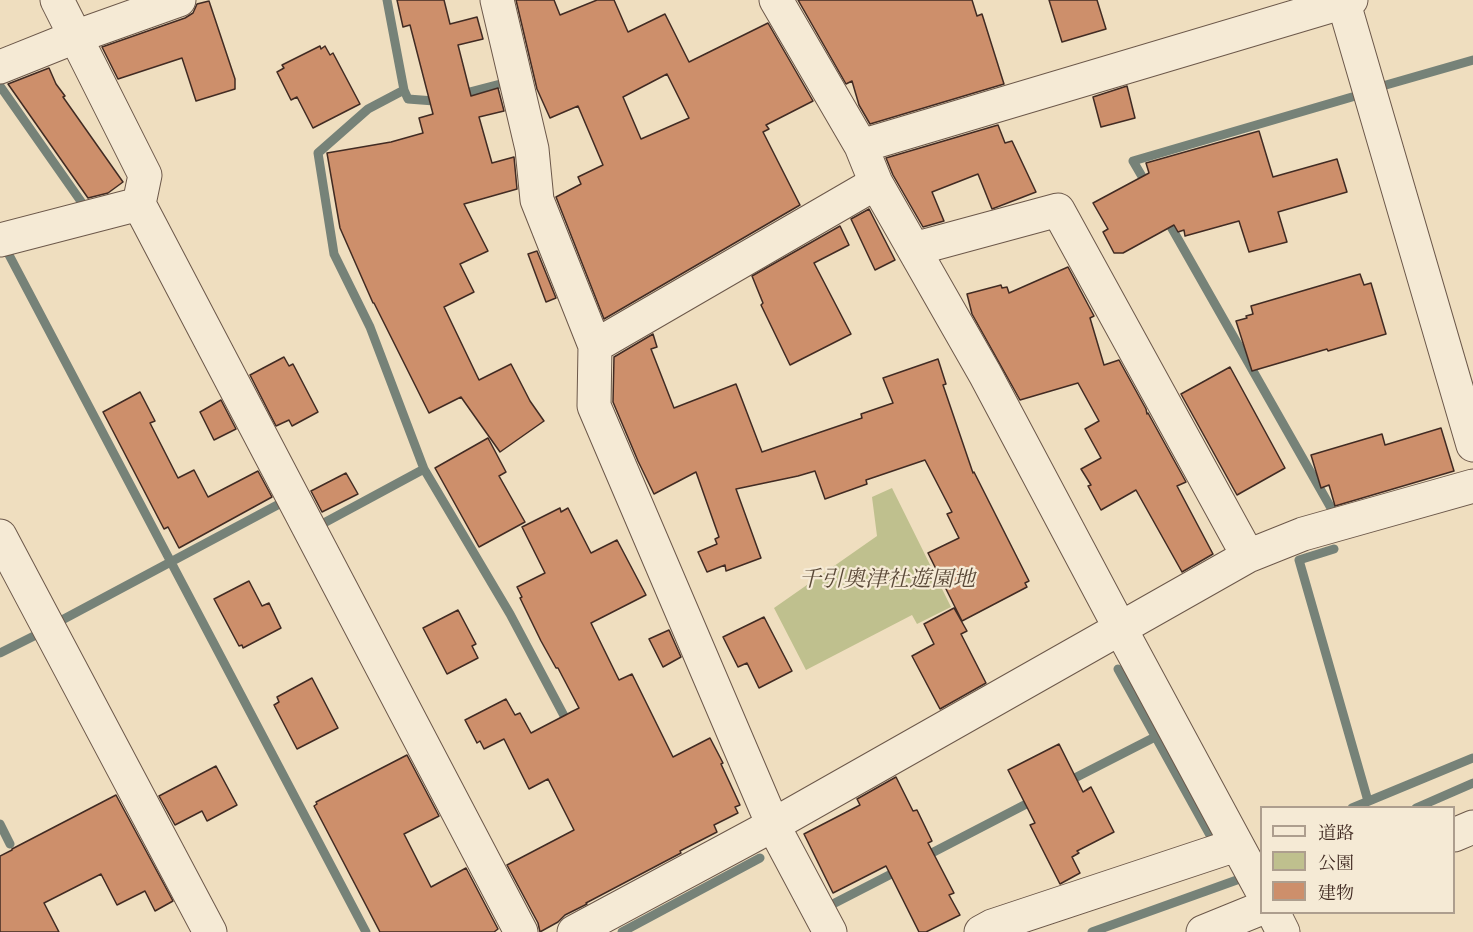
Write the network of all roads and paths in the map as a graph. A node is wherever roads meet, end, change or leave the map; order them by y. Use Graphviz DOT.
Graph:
graph roads {
  1 [pos="57,0"];
  2 [pos="179,0"];
  3 [pos="498,0"];
  4 [pos="776,0"];
  5 [pos="1346,1"];
  6 [pos="75,37"];
  7 [pos="0,67"];
  8 [pos="861,146"];
  9 [pos="876,183"];
  10 [pos="139,204"];
  11 [pos="0,240"];
  12 [pos="914,249"];
  13 [pos="595,346"];
  14 [pos="1473,445"];
  15 [pos="1473,486"];
  16 [pos="0,536"];
  17 [pos="1248,556"];
  18 [pos="1120,628"];
  19 [pos="773,825"];
  20 [pos="1473,827"];
  21 [pos="1455,835"];
  22 [pos="1239,852"];
  23 [pos="1260,888"];
  24 [pos="1260,909"];
  25 [pos="1274,914"];
  26 [pos="210,932"];
  27 [pos="520,932"];
  28 [pos="574,932"];
  29 [pos="830,932"];
  30 [pos="981,932"];
  31 [pos="1203,932"];
  32 [pos="1283,932"];
  1 -- 6 [label="street"];
  2 -- 6 [label="street"];
  3 -- 13 [label="street"];
  4 -- 8 [label="street"];
  5 -- 8 [label="street"];
  5 -- 14 [label="street"];
  6 -- 7 [label="street"];
  6 -- 10 [label="street"];
  8 -- 9 [label="street"];
  9 -- 12 [label="street"];
  9 -- 13 [label="street"];
  10 -- 11 [label="street"];
  10 -- 27 [label="street"];
  12 -- 17 [label="street"];
  12 -- 18 [label="street"];
  13 -- 19 [label="street"];
  15 -- 17 [label="street"];
  16 -- 26 [label="street"];
  17 -- 18 [label="street"];
  18 -- 19 [label="street"];
  18 -- 22 [label="street"];
  19 -- 28 [label="street"];
  19 -- 29 [label="street"];
  20 -- 21 [label="street"];
  22 -- 23 [label="street"];
  22 -- 30 [label="street"];
  24 -- 31 [label="street"];
  25 -- 32 [label="street"];
}
